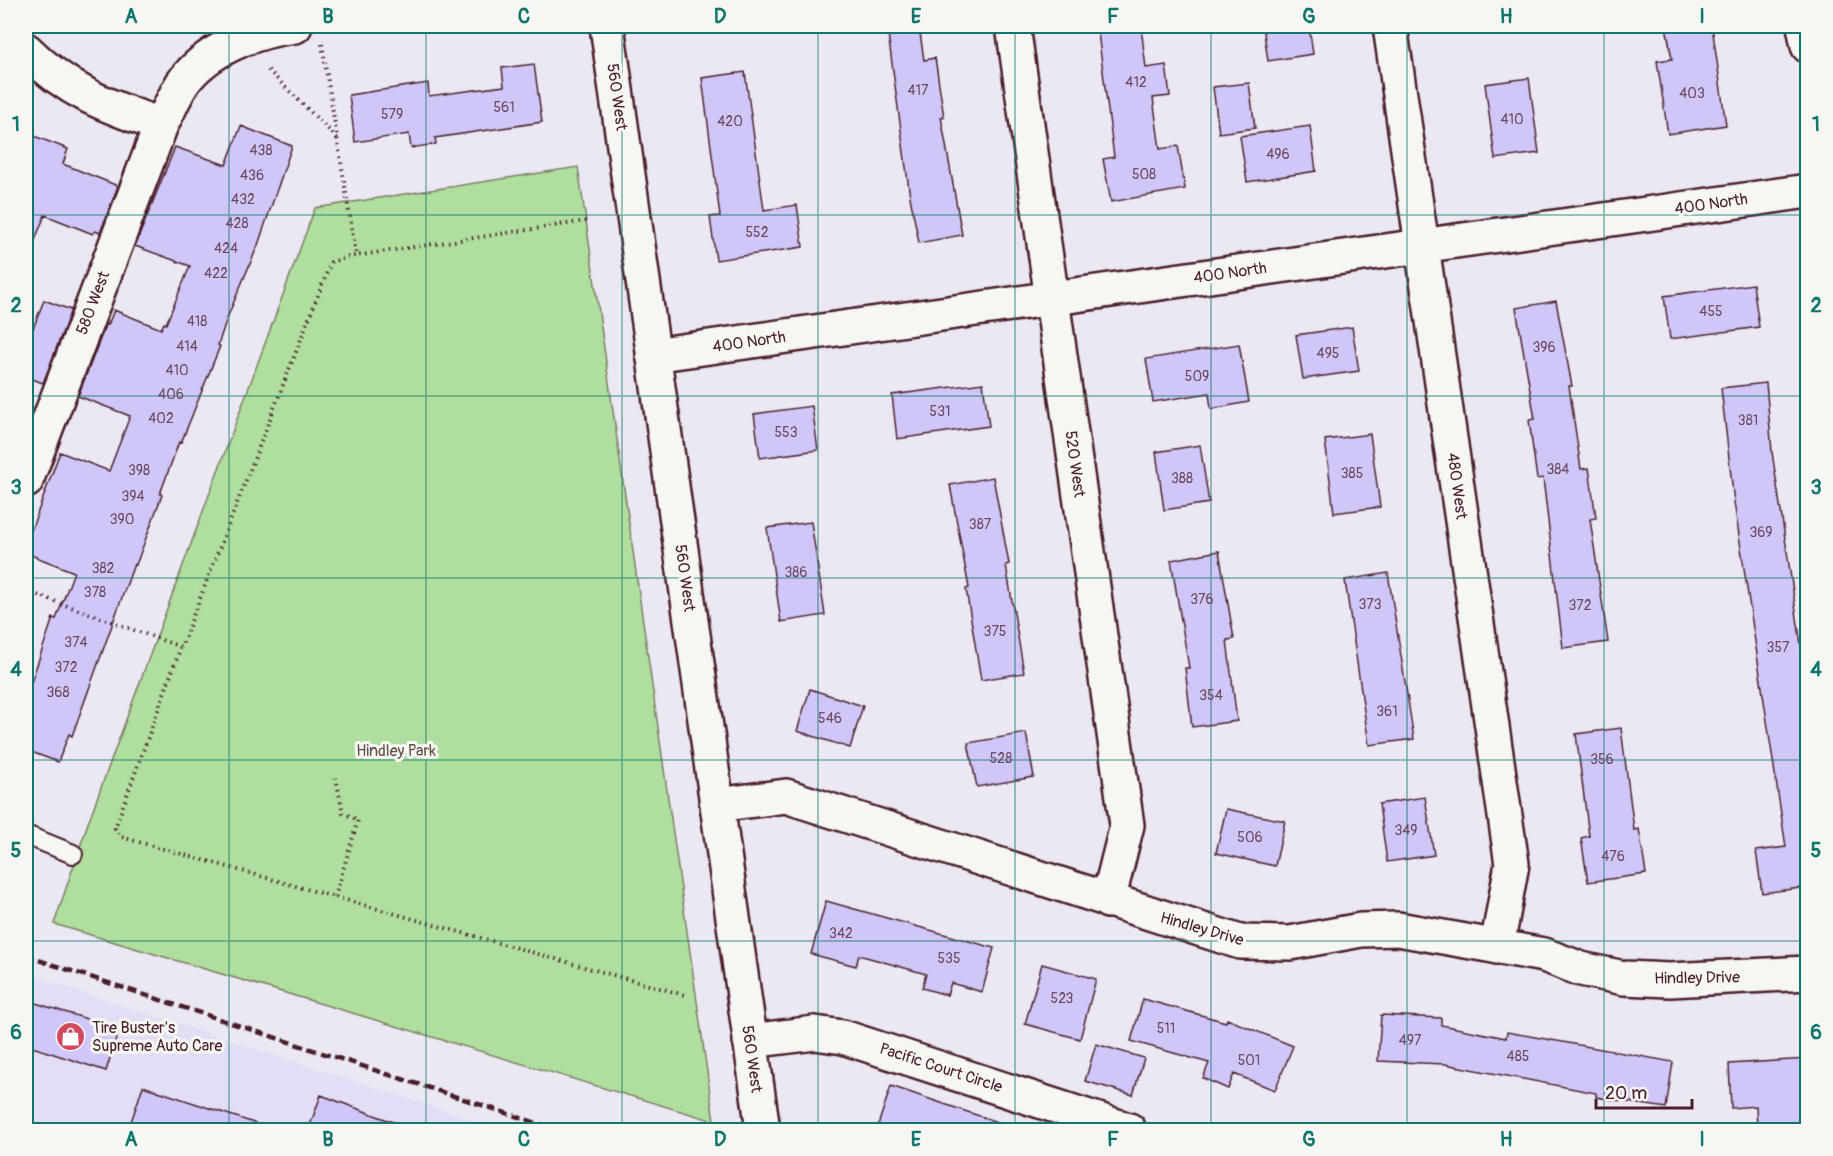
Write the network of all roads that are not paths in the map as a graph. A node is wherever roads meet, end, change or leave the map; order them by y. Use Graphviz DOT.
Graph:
graph roads {
  1 [pos="295,26"];
  2 [pos="607,26"];
  3 [pos="1013,26"];
  4 [pos="1390,26"];
  5 [pos="1804,26"];
  6 [pos="1808,46"];
  7 [pos="26,50"];
  8 [pos="161,125"];
  9 [pos="1808,191"];
  10 [pos="1423,245"];
  11 [pos="1052,299"];
  12 [pos="653,355"];
  13 [pos="26,481"];
  14 [pos="717,806"];
  15 [pos="26,835"];
  16 [pos="73,854"];
  17 [pos="1108,901"];
  18 [pos="1497,946"];
  19 [pos="1808,973"];
  20 [pos="750,1041"];
  21 [pos="763,1131"];
  22 [pos="1129,1131"];
  1 -- 8 [label="street, 580 West"];
  2 -- 12 [label="street, 560 West"];
  3 -- 11 [label="street, 520 West"];
  4 -- 10 [label="street, 480 West"];
  5 -- 6 [label="street"];
  7 -- 8 [label="street"];
  8 -- 13 [label="street, 580 West"];
  9 -- 10 [label="street, 400 North"];
  10 -- 11 [label="street, 400 North"];
  10 -- 18 [label="street, 480 West"];
  11 -- 12 [label="street, 400 North"];
  11 -- 17 [label="street, 520 West"];
  12 -- 14 [label="street, 560 West"];
  14 -- 17 [label="street, Hindley Drive"];
  14 -- 20 [label="street, 560 West"];
  15 -- 16 [label="lane"];
  17 -- 18 [label="street, Hindley Drive"];
  18 -- 19 [label="street, Hindley Drive"];
  20 -- 21 [label="street, 560 West"];
  20 -- 22 [label="street, Pacific Court Circle"];
}
